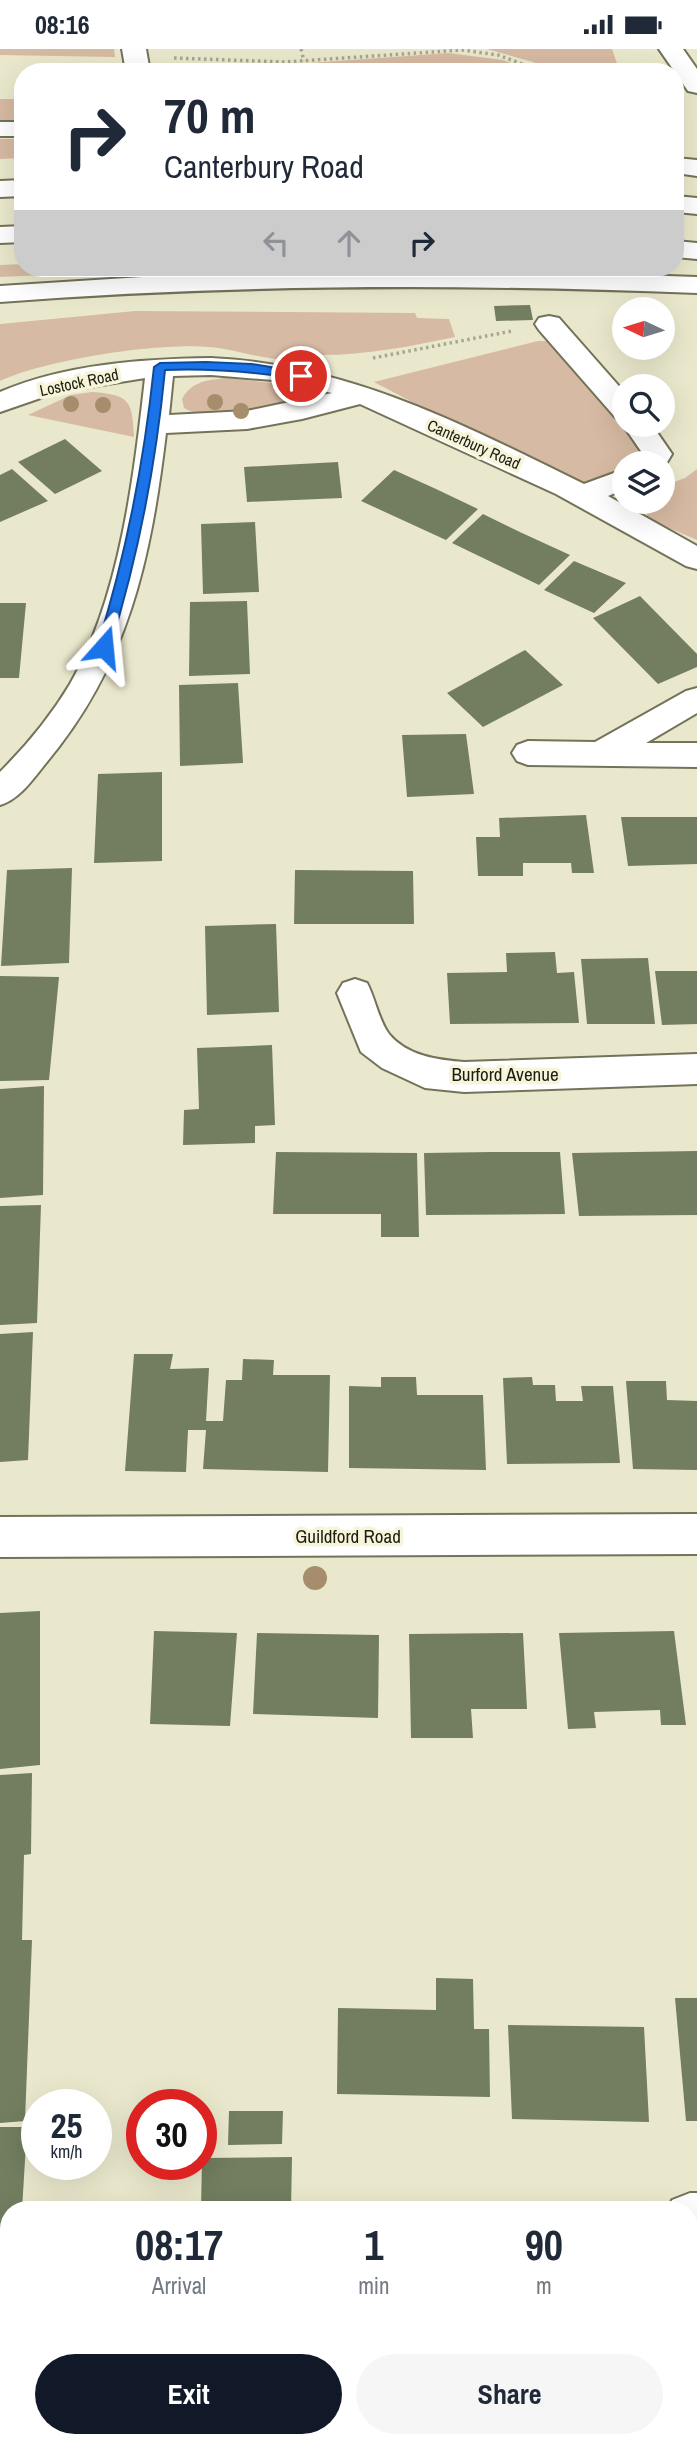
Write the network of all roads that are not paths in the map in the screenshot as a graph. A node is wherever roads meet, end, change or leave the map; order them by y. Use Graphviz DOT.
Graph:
graph roads {
  1 [pos="684,68"];
  2 [pos="697,86"];
  3 [pos="697,285"];
  4 [pos="0,295"];
  5 [pos="549,324"];
  6 [pos="160,367"];
  7 [pos="363,394"];
  8 [pos="612,396"];
  9 [pos="0,403"];
  10 [pos="154,425"];
  11 [pos="612,484"];
  12 [pos="585,495"];
  13 [pos="696,557"];
  14 [pos="697,699"];
  15 [pos="528,753"];
  16 [pos="602,753"];
  17 [pos="697,755"];
  18 [pos="0,793"];
  19 [pos="355,993"];
  20 [pos="697,1069"];
  21 [pos="697,1535"];
  22 [pos="0,1537"];
  1 -- 2 [label="main road"];
  3 -- 4 [label="main road"];
  5 -- 8 [label="main road"];
  6 -- 7 [label="main road, Canterbury Road"];
  6 -- 9 [label="main road, Lostock Road"];
  6 -- 10 [label="main road"];
  7 -- 10 [label="main road"];
  7 -- 12 [label="main road, Canterbury Road"];
  10 -- 18 [label="main road"];
  11 -- 12 [label="main road"];
  12 -- 13 [label="main road, Canterbury Road"];
  14 -- 16 [label="main road"];
  15 -- 16 [label="main road"];
  16 -- 17 [label="main road"];
  19 -- 20 [label="main road, Burford Avenue"];
  21 -- 22 [label="main road, Guildford Road"];
}
